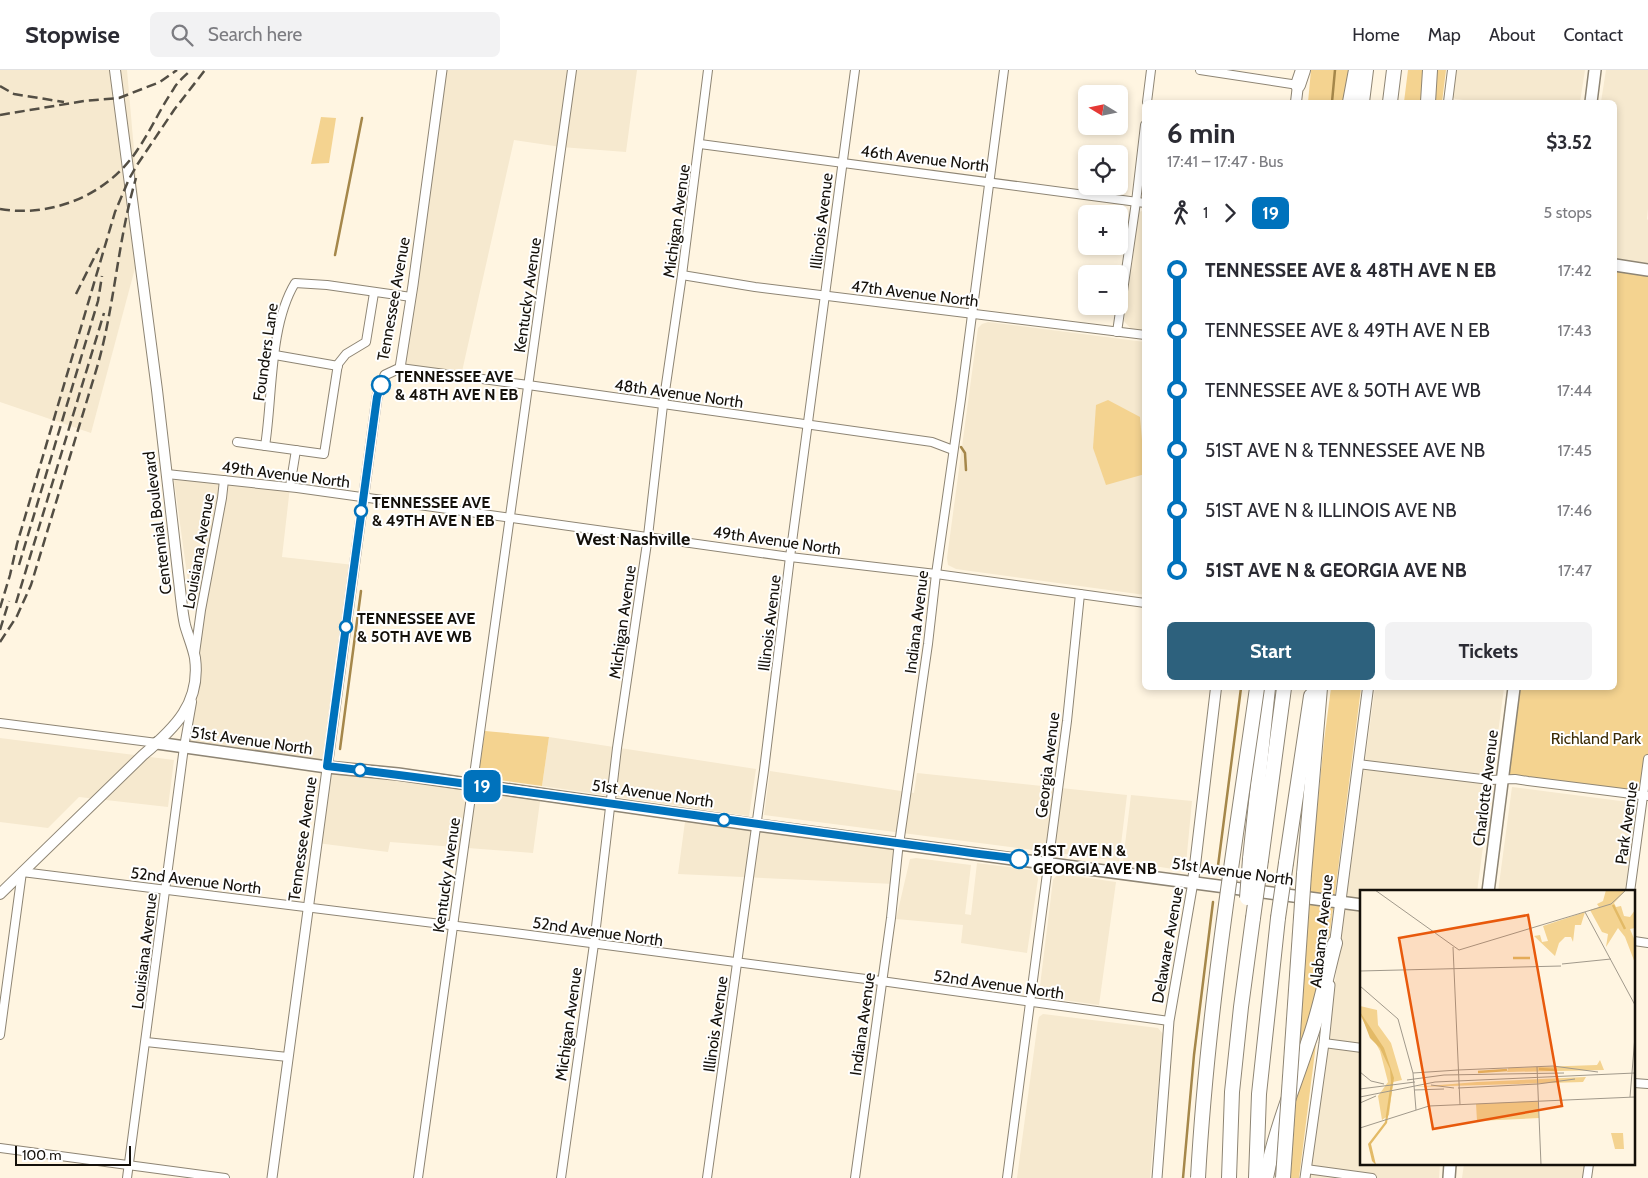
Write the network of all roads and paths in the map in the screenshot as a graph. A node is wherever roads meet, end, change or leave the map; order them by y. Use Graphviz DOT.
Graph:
graph roads {
  1 [pos="116,70"];
  2 [pos="442,70"];
  3 [pos="572,70"];
  4 [pos="708,70"];
  5 [pos="855,70"];
  6 [pos="1004,70"];
  7 [pos="1151,70"];
  8 [pos="1200,70"];
  9 [pos="1302,70"];
  10 [pos="1356,70"];
  11 [pos="1366,70"];
  12 [pos="1394,70"];
  13 [pos="1430,70"];
  14 [pos="1452,70"];
  15 [pos="1595,70"];
  16 [pos="1298,85"];
  17 [pos="1148,100"];
  18 [pos="1296,100"];
  19 [pos="1350,100"];
  20 [pos="1362,100"];
  21 [pos="1390,100"];
  22 [pos="1428,100"];
  23 [pos="1448,100"];
  24 [pos="1591,100"];
  25 [pos="700,144"];
  26 [pos="1142,151"];
  27 [pos="842,163"];
  28 [pos="989,182"];
  29 [pos="1136,202"];
  30 [pos="1142,203"];
  31 [pos="1617,265"];
  32 [pos="1648,270"];
  33 [pos="682,275"];
  34 [pos="374,293"];
  35 [pos="825,296"];
  36 [pos="411,297"];
  37 [pos="972,314"];
  38 [pos="1117,332"];
  39 [pos="1142,335"];
  40 [pos="275,355"];
  41 [pos="338,366"];
  42 [pos="400,368"];
  43 [pos="528,385"];
  44 [pos="663,405"];
  45 [pos="808,424"];
  46 [pos="236,442"];
  47 [pos="265,446"];
  48 [pos="296,450"];
  49 [pos="953,450"];
  50 [pos="167,474"];
  51 [pos="224,480"];
  52 [pos="290,488"];
  53 [pos="363,498"];
  54 [pos="510,518"];
  55 [pos="648,536"];
  56 [pos="790,557"];
  57 [pos="936,574"];
  58 [pos="1080,594"];
  59 [pos="1142,603"];
  60 [pos="195,657"];
  61 [pos="1216,690"];
  62 [pos="1257,690"];
  63 [pos="1268,690"];
  64 [pos="1284,690"];
  65 [pos="1312,690"];
  66 [pos="1320,690"];
  67 [pos="1368,690"];
  68 [pos="1514,690"];
  69 [pos="192,698"];
  70 [pos="0,723"];
  71 [pos="157,743"];
  72 [pos="184,747"];
  73 [pos="1648,758"];
  74 [pos="1358,764"];
  75 [pos="327,766"];
  76 [pos="1502,780"];
  77 [pos="473,785"];
  78 [pos="1646,796"];
  79 [pos="610,804"];
  80 [pos="756,825"];
  81 [pos="899,843"];
  82 [pos="1256,860"];
  83 [pos="1048,863"];
  84 [pos="22,872"];
  85 [pos="1193,882"];
  86 [pos="166,890"];
  87 [pos="1488,890"];
  88 [pos="1630,890"];
  89 [pos="0,894"];
  90 [pos="1339,902"];
  91 [pos="1360,905"];
  92 [pos="308,908"];
  93 [pos="453,926"];
  94 [pos="1335,943"];
  95 [pos="594,944"];
  96 [pos="737,963"];
  97 [pos="882,981"];
  98 [pos="1029,1002"];
  99 [pos="1169,1022"];
  100 [pos="0,1036"];
  101 [pos="146,1042"];
  102 [pos="1324,1043"];
  103 [pos="1360,1048"];
  104 [pos="288,1056"];
  105 [pos="0,1148"];
  106 [pos="129,1166"];
  107 [pos="1305,1173"];
  108 [pos="127,1178"];
  109 [pos="226,1178"];
  110 [pos="272,1178"];
  111 [pos="418,1178"];
  112 [pos="561,1178"];
  113 [pos="707,1178"];
  114 [pos="855,1178"];
  115 [pos="1007,1178"];
  116 [pos="1157,1178"];
  117 [pos="1198,1178"];
  118 [pos="1229,1178"];
  119 [pos="1256,1178"];
  120 [pos="1266,1178"];
  121 [pos="1283,1178"];
  122 [pos="1372,1178"];
  1 -- 50 [label="main road, Centennial Boulevard"];
  2 -- 36 [label="street, Tennessee Avenue"];
  3 -- 43 [label="street, Kentucky Avenue"];
  4 -- 25 [label="street, Michigan Avenue"];
  5 -- 27 [label="street, Illinois Avenue"];
  6 -- 28 [label="street, Indiana Avenue"];
  7 -- 17 [label="street"];
  8 -- 16 [label="street"];
  9 -- 16 [label="highway"];
  10 -- 19 [label="highway"];
  11 -- 20 [label="highway"];
  12 -- 21 [label="highway"];
  13 -- 22 [label="highway"];
  14 -- 23 [label="street"];
  15 -- 24 [label="main road"];
  16 -- 18 [label="main road"];
  25 -- 27 [label="street, 46th Avenue North"];
  25 -- 33 [label="street, Michigan Avenue"];
  26 -- 29 [label="street"];
  27 -- 28 [label="street, 46th Avenue North"];
  27 -- 35 [label="street, Illinois Avenue"];
  28 -- 29 [label="street, 46th Avenue North"];
  28 -- 37 [label="street, Indiana Avenue"];
  29 -- 30 [label="street, 46th Avenue North"];
  29 -- 38 [label="street"];
  31 -- 32 [label="main road"];
  33 -- 35 [label="street, 47th Avenue North"];
  33 -- 44 [label="street, Michigan Avenue"];
  34 -- 36 [label="street, Founders Lane"];
  34 -- 40 [label="street, Founders Lane"];
  34 -- 41 [label="street"];
  35 -- 37 [label="street, 47th Avenue North"];
  35 -- 45 [label="street, Illinois Avenue"];
  36 -- 42 [label="street, Tennessee Avenue"];
  37 -- 38 [label="street, 47th Avenue North"];
  37 -- 49 [label="street, Indiana Avenue"];
  38 -- 39 [label="street, 47th Avenue North"];
  40 -- 41 [label="street"];
  40 -- 47 [label="street, Founders Lane"];
  41 -- 48 [label="street"];
  42 -- 43 [label="street, 48th Avenue North"];
  42 -- 53 [label="street, Tennessee Avenue"];
  43 -- 44 [label="street, 48th Avenue North"];
  43 -- 54 [label="street, Kentucky Avenue"];
  44 -- 45 [label="street, 48th Avenue North"];
  44 -- 55 [label="street, Michigan Avenue"];
  45 -- 49 [label="street, 48th Avenue North"];
  45 -- 56 [label="street, Illinois Avenue"];
  46 -- 47 [label="street"];
  47 -- 48 [label="street"];
  48 -- 52 [label="street"];
  49 -- 57 [label="street, Indiana Avenue"];
  50 -- 51 [label="street, 49th Avenue North"];
  50 -- 60 [label="main road, Centennial Boulevard"];
  51 -- 52 [label="street, 49th Avenue North"];
  51 -- 60 [label="street, Louisiana Avenue"];
  52 -- 53 [label="street, 49th Avenue North"];
  53 -- 54 [label="street, 49th Avenue North"];
  53 -- 75 [label="street, Tennessee Avenue"];
  54 -- 55 [label="street, 49th Avenue North"];
  54 -- 77 [label="street, Kentucky Avenue"];
  55 -- 56 [label="street, 49th Avenue North"];
  55 -- 79 [label="street, Michigan Avenue"];
  56 -- 57 [label="street, 49th Avenue North"];
  56 -- 80 [label="street, Illinois Avenue"];
  57 -- 58 [label="street, 49th Avenue North"];
  57 -- 81 [label="street, Indiana Avenue"];
  58 -- 59 [label="street, 49th Avenue North"];
  58 -- 83 [label="street, Georgia Avenue"];
  60 -- 69 [label="main road, Centennial Boulevard"];
  61 -- 85 [label="main road, Delaware Avenue"];
  62 -- 117 [label="highway, bridge"];
  63 -- 82 [label="highway"];
  64 -- 82 [label="highway"];
  65 -- 119 [label="highway, bridge"];
  66 -- 121 [label="highway, bridge"];
  67 -- 74 [label="main road, Alabama Avenue"];
  68 -- 76 [label="main road, Charlotte Avenue"];
  69 -- 71 [label="main road, Centennial Boulevard"];
  69 -- 72 [label="street, Louisiana Avenue"];
  70 -- 71 [label="street, 51st Avenue North"];
  71 -- 72 [label="main road, 51st Avenue North"];
  71 -- 84 [label="main road, Centennial Boulevard"];
  72 -- 75 [label="main road, 51st Avenue North"];
  72 -- 86 [label="street, Louisiana Avenue"];
  73 -- 78 [label="street, Park Avenue"];
  74 -- 76 [label="street"];
  74 -- 90 [label="main road, Alabama Avenue"];
  75 -- 77 [label="main road, 51st Avenue North"];
  75 -- 92 [label="street, Tennessee Avenue"];
  76 -- 78 [label="street"];
  76 -- 87 [label="main road, Charlotte Avenue"];
  77 -- 79 [label="main road, 51st Avenue North"];
  77 -- 93 [label="street, Kentucky Avenue"];
  78 -- 88 [label="street, Park Avenue"];
  79 -- 80 [label="main road, 51st Avenue North"];
  79 -- 95 [label="street, Michigan Avenue"];
  80 -- 81 [label="main road, 51st Avenue North"];
  80 -- 96 [label="street, Illinois Avenue"];
  81 -- 83 [label="main road, 51st Avenue North"];
  81 -- 97 [label="street, Indiana Avenue"];
  82 -- 118 [label="highway, bridge"];
  83 -- 85 [label="main road, 51st Avenue North"];
  83 -- 98 [label="street, Georgia Avenue"];
  84 -- 86 [label="street, 52nd Avenue North"];
  84 -- 89 [label="main road, Centennial Boulevard"];
  84 -- 100 [label="street"];
  85 -- 90 [label="main road, 51st Avenue North"];
  85 -- 99 [label="street, Delaware Avenue"];
  86 -- 92 [label="street, 52nd Avenue North"];
  86 -- 101 [label="street, Louisiana Avenue"];
  90 -- 91 [label="main road, 51st Avenue North"];
  90 -- 94 [label="main road, Alabama Avenue"];
  92 -- 93 [label="street, 52nd Avenue North"];
  92 -- 104 [label="street, Tennessee Avenue"];
  93 -- 95 [label="street, 52nd Avenue North"];
  93 -- 111 [label="street, Kentucky Avenue"];
  94 -- 102 [label="street, Alabama Avenue"];
  94 -- 120 [label="highway"];
  95 -- 96 [label="street, 52nd Avenue North"];
  95 -- 112 [label="street, Michigan Avenue"];
  96 -- 97 [label="street, 52nd Avenue North"];
  96 -- 113 [label="street, Illinois Avenue"];
  97 -- 98 [label="street, 52nd Avenue North"];
  97 -- 114 [label="street, Indiana Avenue"];
  98 -- 99 [label="street, 52nd Avenue North"];
  98 -- 115 [label="street, Georgia Avenue"];
  99 -- 116 [label="street, Delaware Avenue"];
  101 -- 104 [label="street"];
  101 -- 106 [label="street, Louisiana Avenue"];
  102 -- 103 [label="street"];
  102 -- 107 [label="street, Alabama Avenue"];
  104 -- 110 [label="street, Tennessee Avenue"];
  105 -- 106 [label="street"];
  106 -- 108 [label="street, Louisiana Avenue"];
  106 -- 109 [label="street"];
  107 -- 122 [label="street"];
}
